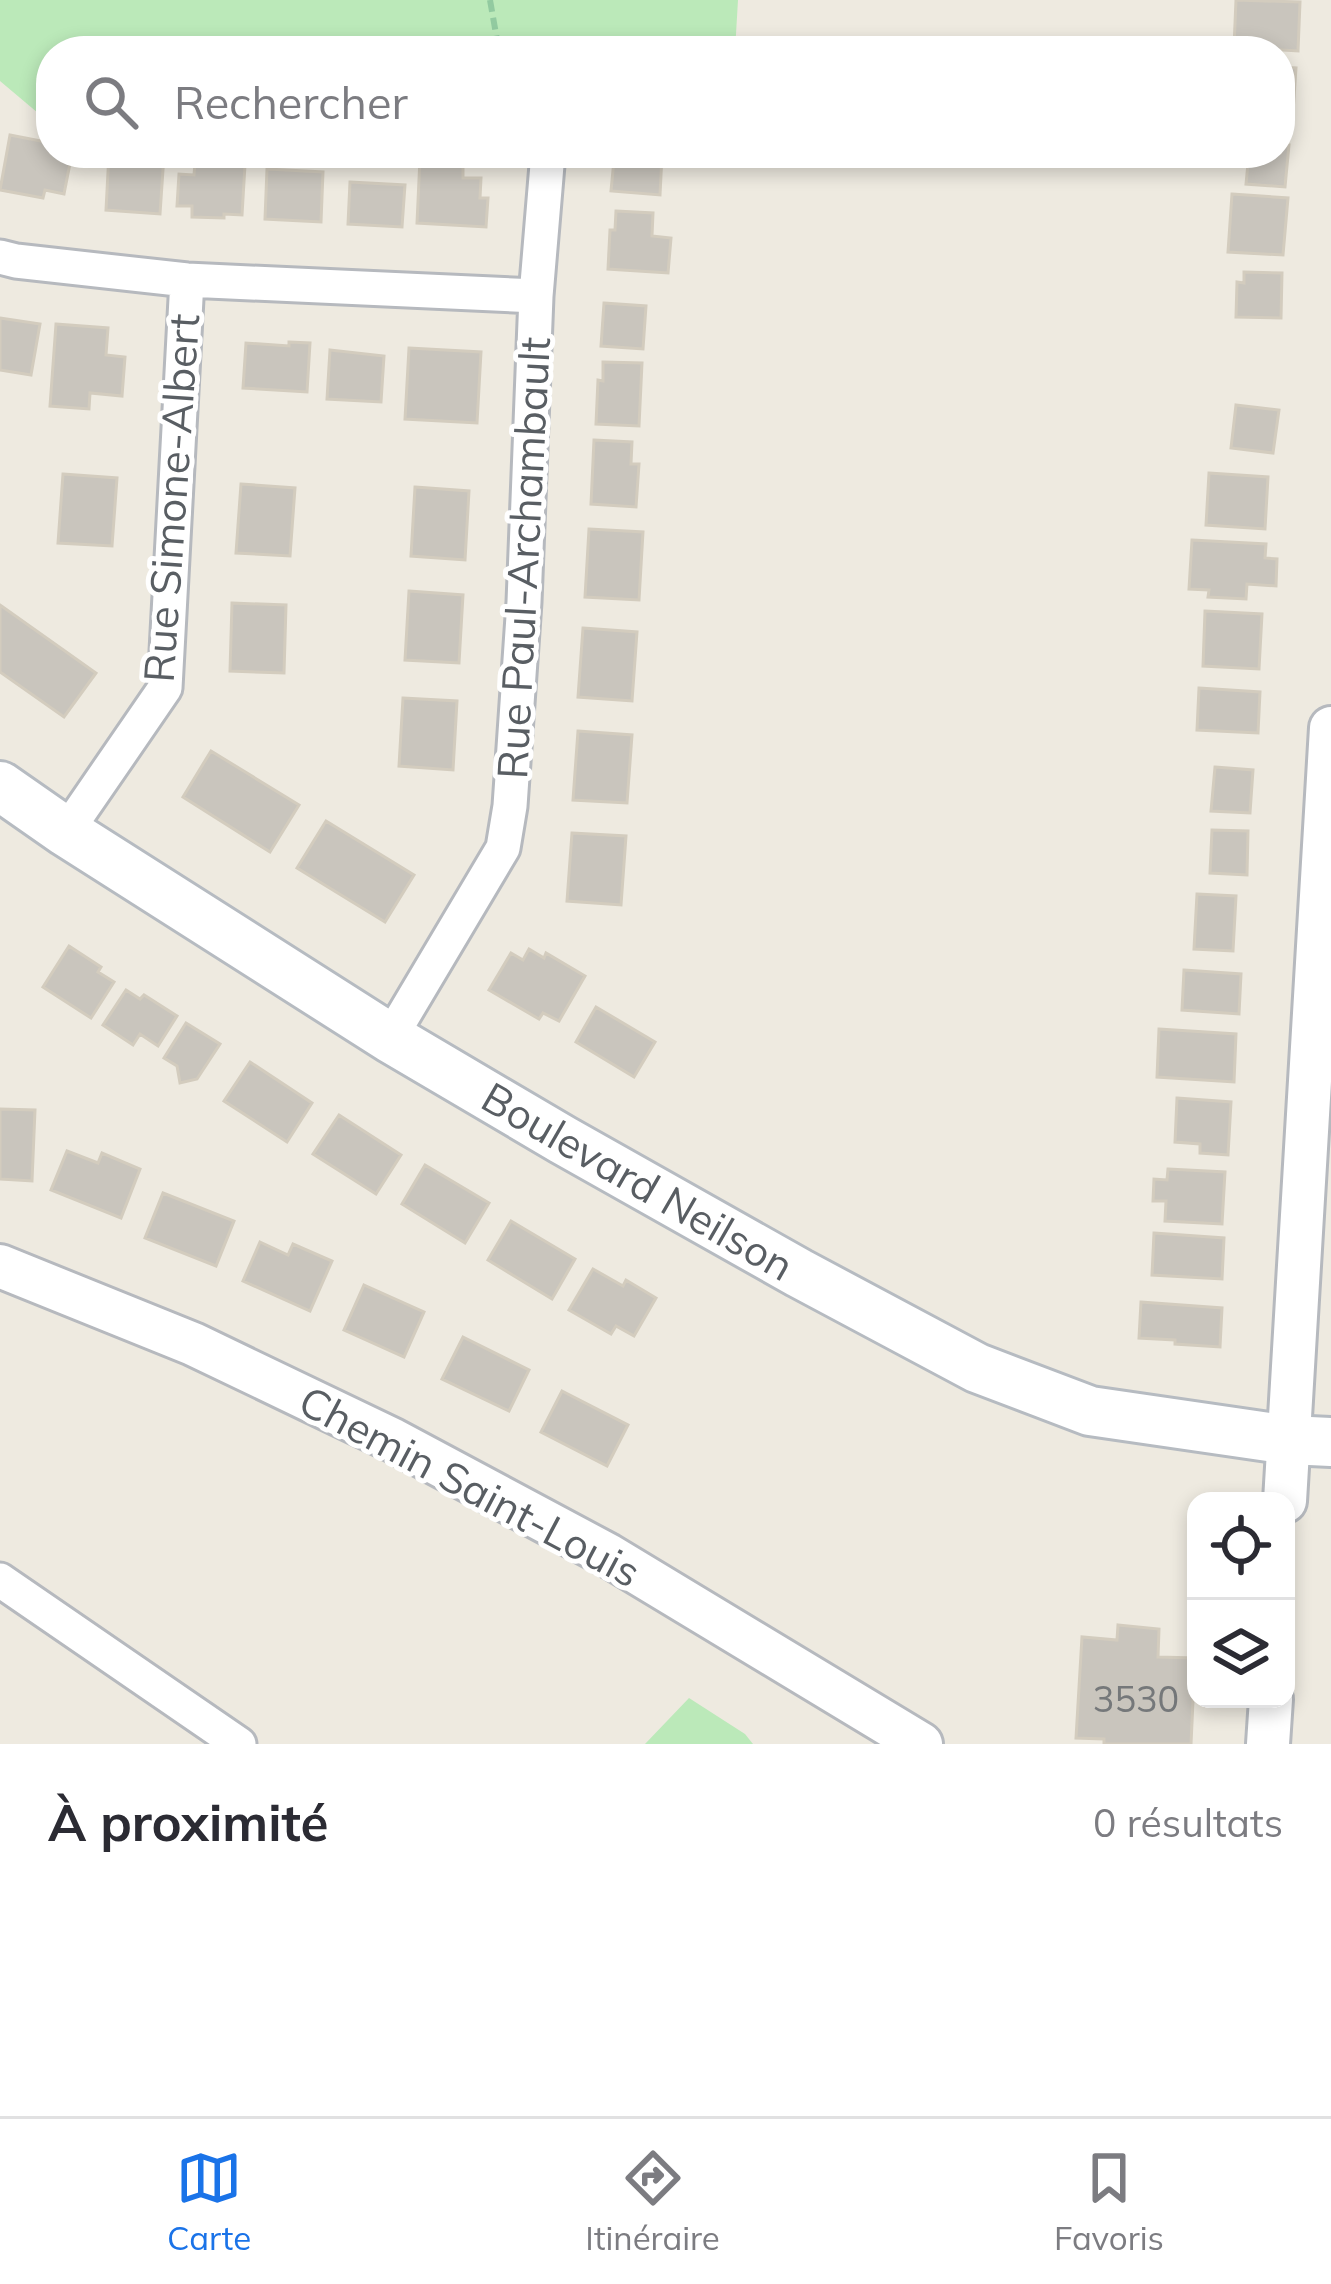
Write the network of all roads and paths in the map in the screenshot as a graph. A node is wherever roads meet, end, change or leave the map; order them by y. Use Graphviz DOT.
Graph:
graph roads {
  1 [pos="490,0"];
  2 [pos="496,36"];
  3 [pos="547,168"];
  4 [pos="0,257"];
  5 [pos="187,280"];
  6 [pos="536,296"];
  7 [pos="1331,728"];
  8 [pos="0,786"];
  9 [pos="65,832"];
  10 [pos="390,1038"];
  11 [pos="0,1266"];
  12 [pos="1310,1441"];
  13 [pos="1289,1492"];
  14 [pos="0,1580"];
  15 [pos="1270,1708"];
  16 [pos="239,1744"];
  17 [pos="921,1744"];
  18 [pos="1268,1744"];
  1 -- 2 [label="path"];
  3 -- 6 [label="street"];
  4 -- 5 [label="street, Rue Paul-Archambault"];
  5 -- 6 [label="street, Rue Paul-Archambault"];
  5 -- 9 [label="street, Rue Simone-Albert"];
  6 -- 10 [label="street, Rue Paul-Archambault"];
  7 -- 12 [label="street"];
  8 -- 9 [label="main road, Boulevard Neilson"];
  9 -- 10 [label="main road, Boulevard Neilson"];
  10 -- 12 [label="main road, Boulevard Neilson"];
  11 -- 17 [label="street, Chemin Saint-Louis"];
  12 -- 13 [label="street"];
  14 -- 16 [label="street"];
  15 -- 18 [label="street"];
}
